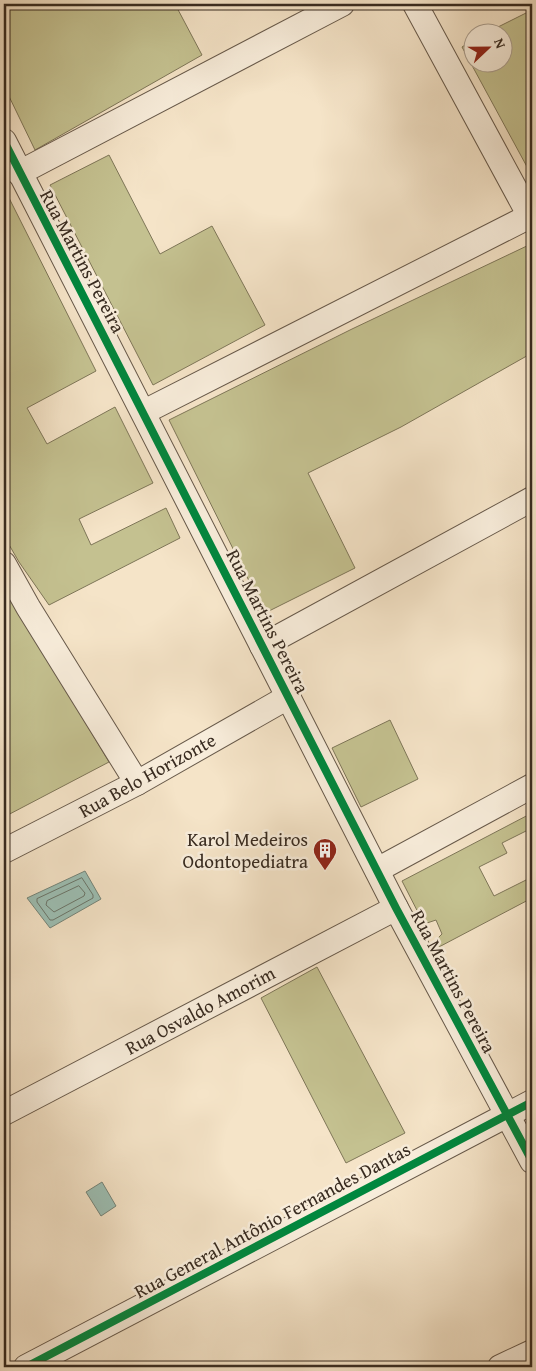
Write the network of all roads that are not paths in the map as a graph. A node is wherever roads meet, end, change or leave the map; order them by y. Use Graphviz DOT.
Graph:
graph roads {
  1 [pos="342,4"];
  2 [pos="415,4"];
  3 [pos="4,141"];
  4 [pos="19,173"];
  5 [pos="531,218"];
  6 [pos="144,412"];
  7 [pos="532,499"];
  8 [pos="4,564"];
  9 [pos="262,646"];
  10 [pos="288,697"];
  11 [pos="137,782"];
  12 [pos="532,786"];
  13 [pos="4,851"];
  14 [pos="377,870"];
  15 [pos="396,908"];
  16 [pos="532,1102"];
  17 [pos="4,1113"];
  18 [pos="507,1115"];
  19 [pos="532,1161"];
  20 [pos="532,1352"];
  21 [pos="26,1367"];
  22 [pos="500,1367"];
  1 -- 4 [label="street"];
  2 -- 5 [label="street"];
  3 -- 4 [label="street, Rua Martins Pereira"];
  4 -- 6 [label="street, Rua Martins Pereira"];
  5 -- 6 [label="street"];
  6 -- 9 [label="street, Rua Martins Pereira"];
  7 -- 9 [label="street"];
  8 -- 11 [label="street"];
  9 -- 10 [label="street, Rua Martins Pereira"];
  10 -- 11 [label="street, Rua Belo Horizonte"];
  10 -- 14 [label="street, Rua Martins Pereira"];
  11 -- 13 [label="street, Rua Belo Horizonte"];
  12 -- 14 [label="street"];
  14 -- 15 [label="street, Rua Martins Pereira"];
  15 -- 17 [label="street, Rua Osvaldo Amorim"];
  15 -- 18 [label="street, Rua Martins Pereira"];
  16 -- 18 [label="street, Rua General Antônio Fernandes Dantas"];
  18 -- 19 [label="street, Rua Martins Pereira"];
  18 -- 21 [label="street, Rua General Antônio Fernandes Dantas"];
  20 -- 22 [label="street"];
}
